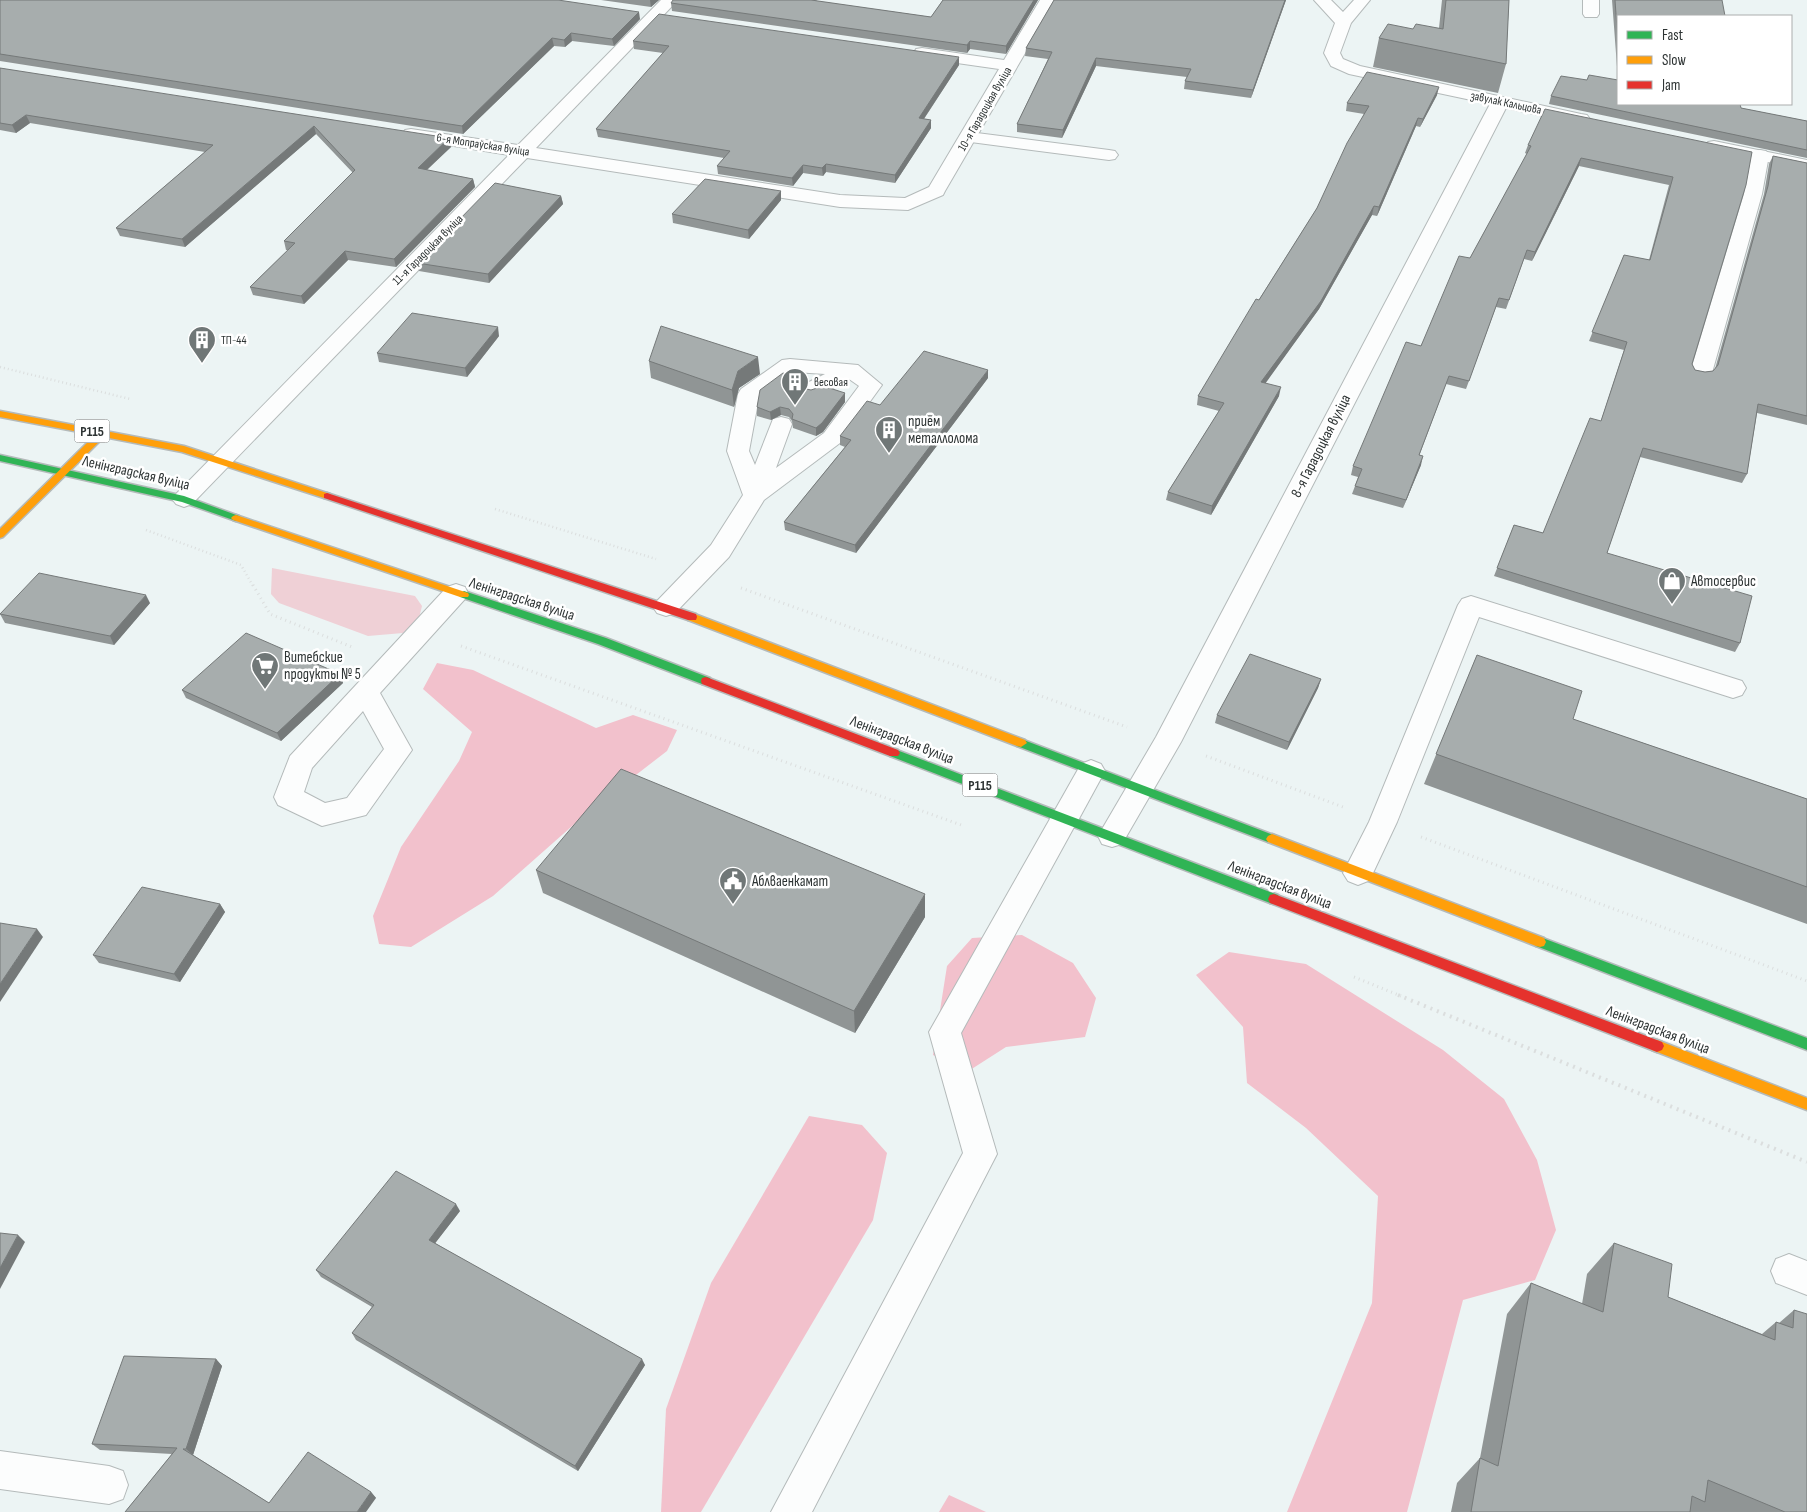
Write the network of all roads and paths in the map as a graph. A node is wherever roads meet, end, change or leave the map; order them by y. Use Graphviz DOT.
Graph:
graph roads {
  1 [pos="1048,0"];
  2 [pos="1322,0"];
  3 [pos="1362,0"];
  4 [pos="660,11"];
  5 [pos="1343,22"];
  6 [pos="902,50"];
  7 [pos="1010,66"];
  8 [pos="1500,102"];
  9 [pos="1596,122"];
  10 [pos="398,132"];
  11 [pos="969,137"];
  12 [pos="1702,143"];
  13 [pos="524,152"];
  14 [pos="1109,155"];
  15 [pos="1760,155"];
  16 [pos="1807,164"];
  17 [pos="908,204"];
  18 [pos="0,367"];
  19 [pos="850,370"];
  20 [pos="1701,374"];
  21 [pos="811,390"];
  22 [pos="136,401"];
  23 [pos="0,414"];
  24 [pos="781,424"];
  25 [pos="102,433"];
  26 [pos="0,458"];
  27 [pos="221,461"];
  28 [pos="63,471"];
  29 [pos="755,495"];
  30 [pos="184,498"];
  31 [pos="492,508"];
  32 [pos="142,528"];
  33 [pos="0,535"];
  34 [pos="700,573"];
  35 [pos="456,593"];
  36 [pos="666,607"];
  37 [pos="420,632"];
  38 [pos="1733,688"];
  39 [pos="365,690"];
  40 [pos="1167,742"];
  41 [pos="1091,771"];
  42 [pos="1140,790"];
  43 [pos="1065,818"];
  44 [pos="1383,822"];
  45 [pos="970,828"];
  46 [pos="1112,836"];
  47 [pos="1358,873"];
  48 [pos="1349,975"];
  49 [pos="1807,981"];
  50 [pos="1807,1044"];
  51 [pos="1807,1104"];
  52 [pos="1807,1162"];
  53 [pos="0,1470"];
  54 [pos="110,1485"];
  55 [pos="791,1512"];
  1 -- 7 [label="street, 10-я Гарадоцкая вуліца"];
  2 -- 5 [label="street"];
  3 -- 5 [label="street"];
  4 -- 13 [label="street, 11-я Гарадоцкая вуліца"];
  5 -- 8 [label="street, завулак Кальцова"];
  6 -- 7 [label="street"];
  7 -- 11 [label="street, 10-я Гарадоцкая вуліца"];
  8 -- 9 [label="street, завулак Кальцова"];
  8 -- 40 [label="street, 8-я Гарадоцкая вуліца"];
  10 -- 13 [label="street, 6-я Мопраўская вуліца"];
  11 -- 14 [label="street"];
  11 -- 17 [label="street, 10-я Гарадоцкая вуліца"];
  12 -- 15 [label="street"];
  13 -- 17 [label="street, 6-я Мопраўская вуліца"];
  13 -- 27 [label="street, 11-я Гарадоцкая вуліца"];
  15 -- 16 [label="street"];
  15 -- 20 [label="street"];
  18 -- 22 [label="path"];
  19 -- 21 [label="street"];
  19 -- 29 [label="street"];
  19 -- 29 [label="street"];
  23 -- 25 [label="main road, Ленінградская вуліца / Р115"];
  24 -- 29 [label="street"];
  25 -- 27 [label="main road, Ленінградская вуліца / Р115"];
  25 -- 28 [label="main road"];
  26 -- 28 [label="main road, Ленінградская вуліца / Р115"];
  27 -- 30 [label="street, 11-я Гарадоцкая вуліца"];
  27 -- 36 [label="main road, Ленінградская вуліца / Р115"];
  28 -- 30 [label="main road, Ленінградская вуліца / Р115"];
  28 -- 33 [label="main road"];
  29 -- 34 [label="street"];
  30 -- 35 [label="main road, Ленінградская вуліца / Р115"];
  31 -- 34 [label="path"];
  32 -- 37 [label="path"];
  34 -- 36 [label="street"];
  34 -- 40 [label="path"];
  35 -- 37 [label="street"];
  35 -- 43 [label="main road, Ленінградская вуліца / Р115"];
  36 -- 41 [label="main road, Ленінградская вуліца / Р115"];
  37 -- 39 [label="street"];
  37 -- 45 [label="path"];
  38 -- 44 [label="street"];
  39 -- 39 [label="street"];
  40 -- 42 [label="street, 8-я Гарадоцкая вуліца"];
  40 -- 44 [label="path"];
  41 -- 42 [label="main road, Ленінградская вуліца / Р115"];
  41 -- 43 [label="street"];
  42 -- 46 [label="street, 8-я Гарадоцкая вуліца"];
  42 -- 47 [label="main road, Ленінградская вуліца / Р115"];
  43 -- 46 [label="main road, Ленінградская вуліца / Р115"];
  43 -- 55 [label="street"];
  44 -- 47 [label="street"];
  44 -- 49 [label="path"];
  46 -- 51 [label="main road, Ленінградская вуліца / Р115"];
  47 -- 50 [label="main road, Ленінградская вуліца / Р115"];
  48 -- 52 [label="path"];
  53 -- 54 [label="street"];
}
